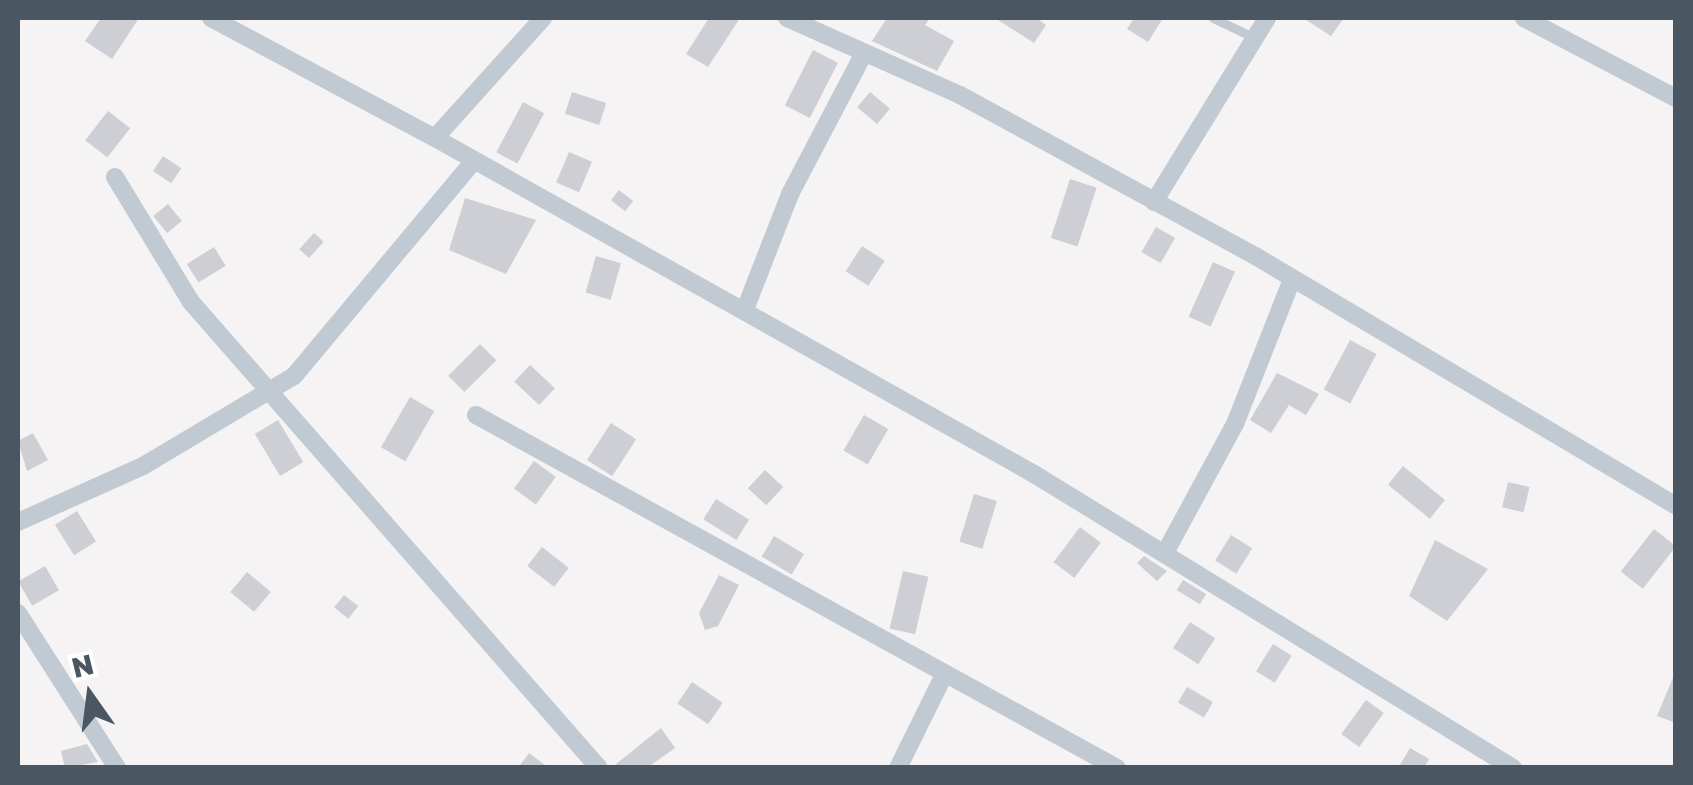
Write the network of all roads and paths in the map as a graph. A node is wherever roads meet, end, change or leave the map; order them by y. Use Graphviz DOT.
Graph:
graph roads {
  1 [pos="211,18"];
  2 [pos="543,18"];
  3 [pos="788,18"];
  4 [pos="1213,18"];
  5 [pos="1268,18"];
  6 [pos="1524,18"];
  7 [pos="1253,37"];
  8 [pos="863,55"];
  9 [pos="1676,98"];
  10 [pos="435,138"];
  11 [pos="472,163"];
  12 [pos="115,178"];
  13 [pos="1154,202"];
  14 [pos="1292,279"];
  15 [pos="746,307"];
  16 [pos="271,395"];
  17 [pos="476,414"];
  18 [pos="1676,506"];
  19 [pos="18,522"];
  20 [pos="1166,551"];
  21 [pos="18,614"];
  22 [pos="942,679"];
  23 [pos="118,768"];
  24 [pos="599,768"];
  25 [pos="898,768"];
  26 [pos="1117,768"];
  27 [pos="1514,768"];
  1 -- 10 [label="street"];
  2 -- 10 [label="street"];
  3 -- 8 [label="street"];
  4 -- 7 [label="lane"];
  5 -- 7 [label="street"];
  6 -- 9 [label="street"];
  7 -- 13 [label="street"];
  8 -- 13 [label="street"];
  8 -- 15 [label="street"];
  10 -- 11 [label="street"];
  11 -- 15 [label="street"];
  11 -- 16 [label="street"];
  12 -- 16 [label="street"];
  13 -- 14 [label="street"];
  14 -- 18 [label="street"];
  14 -- 20 [label="street"];
  15 -- 20 [label="street"];
  16 -- 19 [label="street"];
  16 -- 24 [label="street"];
  17 -- 22 [label="street"];
  20 -- 27 [label="street"];
  21 -- 23 [label="street"];
  22 -- 25 [label="street"];
  22 -- 26 [label="street"];
}
